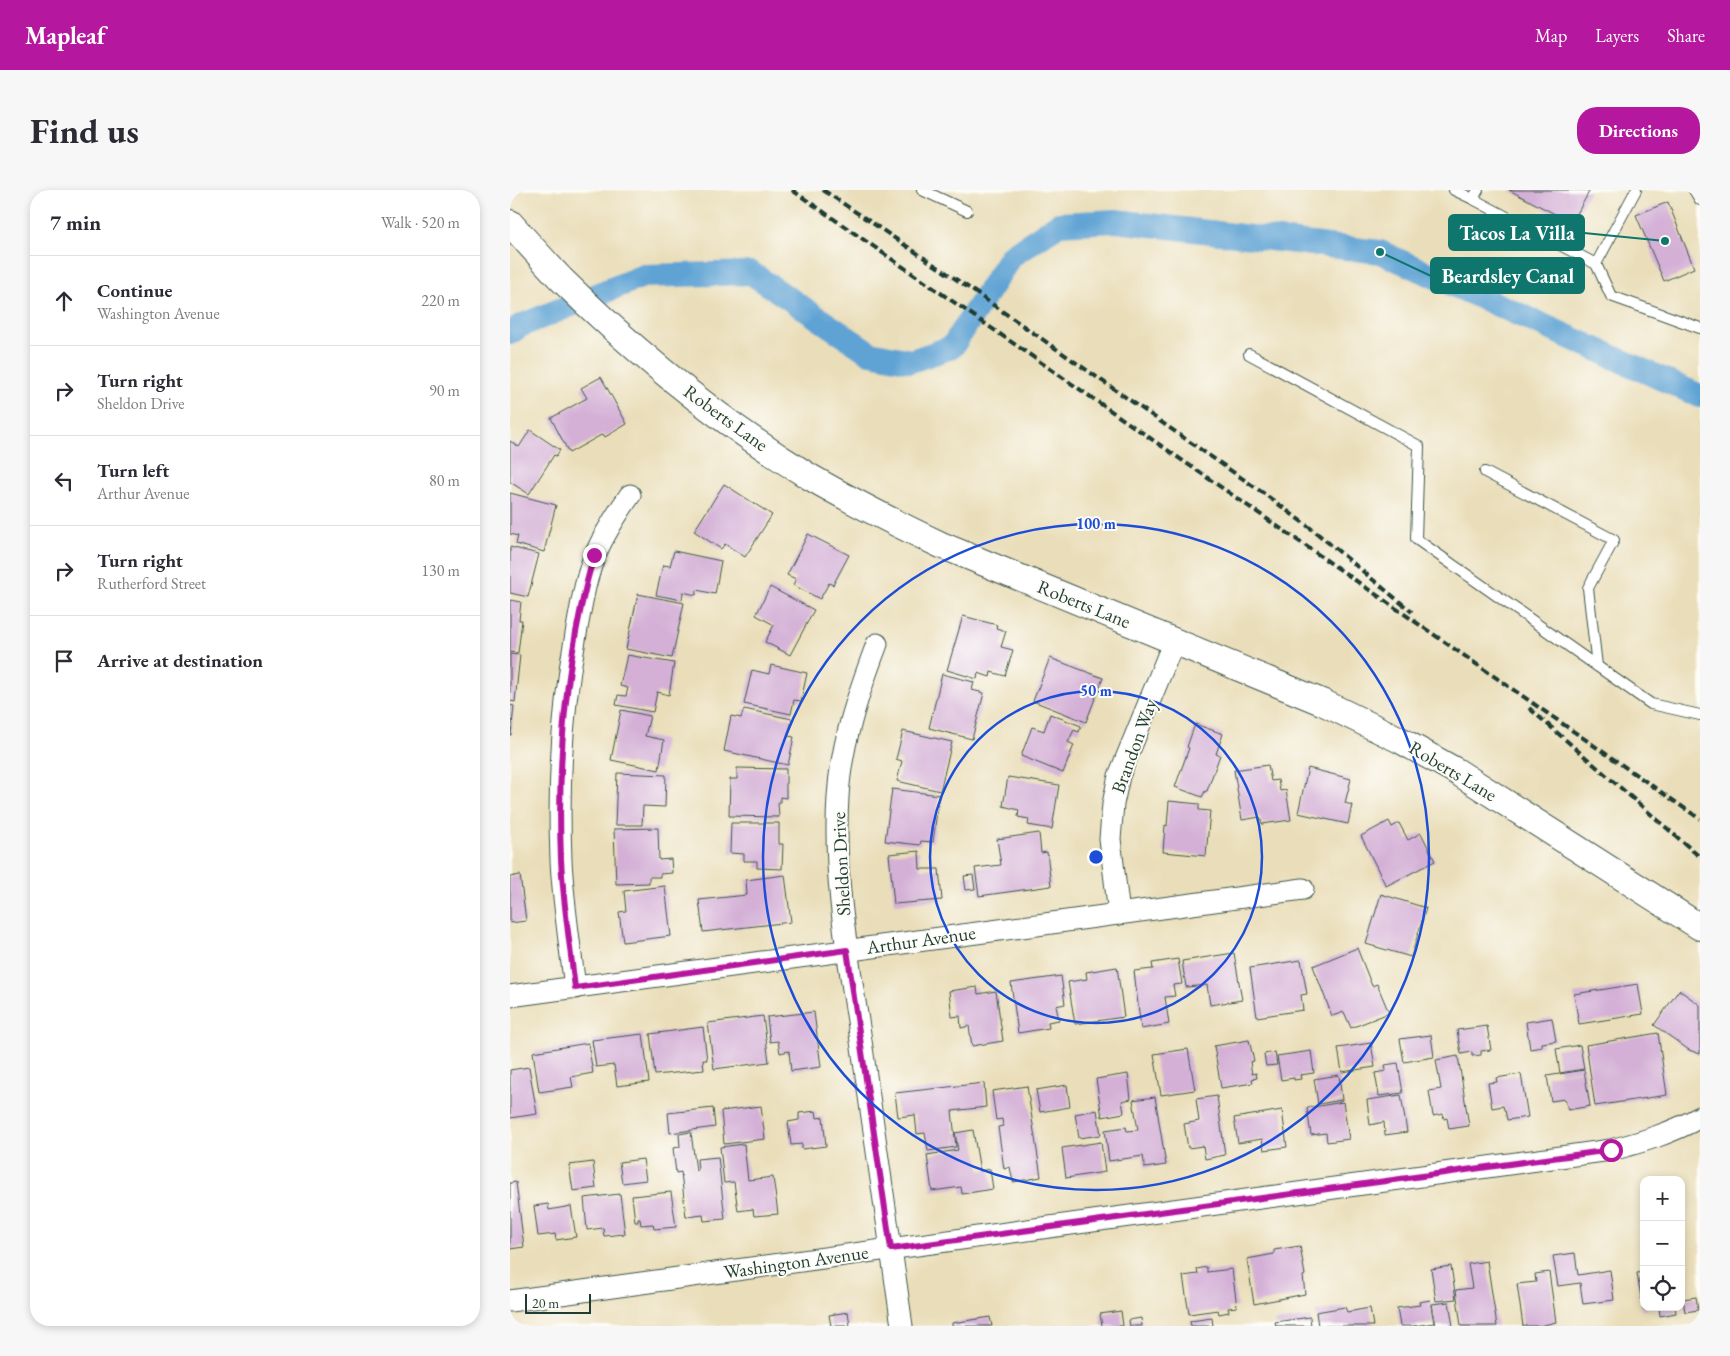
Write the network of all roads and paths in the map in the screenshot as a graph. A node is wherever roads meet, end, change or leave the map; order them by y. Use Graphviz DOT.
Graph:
graph roads {
  1 [pos="922,190"];
  2 [pos="1454,190"];
  3 [pos="1636,190"];
  4 [pos="1694,190"];
  5 [pos="1475,194"];
  6 [pos="1700,200"];
  7 [pos="967,211"];
  8 [pos="510,223"];
  9 [pos="1596,264"];
  10 [pos="1700,328"];
  11 [pos="1249,354"];
  12 [pos="1485,472"];
  13 [pos="630,495"];
  14 [pos="1174,641"];
  15 [pos="876,644"];
  16 [pos="1597,666"];
  17 [pos="1700,715"];
  18 [pos="1303,889"];
  19 [pos="1119,914"];
  20 [pos="1700,927"];
  21 [pos="847,950"];
  22 [pos="575,988"];
  23 [pos="510,996"];
  24 [pos="1700,1117"];
  25 [pos="891,1249"];
  26 [pos="510,1301"];
  27 [pos="902,1326"];
  1 -- 7 [label="lane"];
  2 -- 5 [label="lane"];
  3 -- 9 [label="lane"];
  4 -- 6 [label="lane"];
  5 -- 9 [label="lane"];
  8 -- 14 [label="street, Roberts Lane"];
  9 -- 10 [label="lane"];
  11 -- 16 [label="lane"];
  12 -- 16 [label="lane"];
  13 -- 22 [label="street"];
  14 -- 19 [label="street, Brandon Way"];
  14 -- 20 [label="street, Roberts Lane"];
  15 -- 21 [label="street, Sheldon Drive"];
  16 -- 17 [label="lane"];
  18 -- 19 [label="street, Arthur Avenue"];
  19 -- 21 [label="street, Arthur Avenue"];
  21 -- 22 [label="street, Arthur Avenue"];
  21 -- 25 [label="street, Sheldon Drive"];
  22 -- 23 [label="street, Arthur Avenue"];
  24 -- 25 [label="street, Washington Avenue"];
  25 -- 26 [label="street, Washington Avenue"];
  25 -- 27 [label="street, Sheldon Drive"];
}
